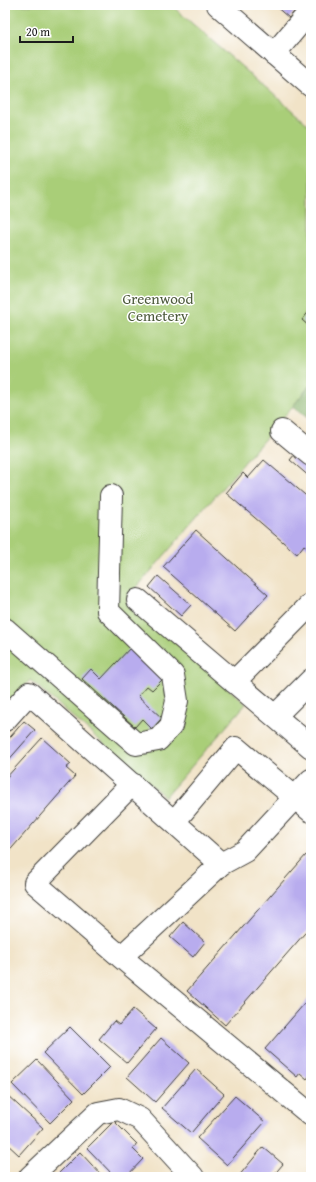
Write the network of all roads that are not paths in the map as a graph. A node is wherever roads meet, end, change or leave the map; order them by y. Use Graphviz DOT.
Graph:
graph roads {
  1 [pos="226,8"];
  2 [pos="311,10"];
  3 [pos="274,54"];
  4 [pos="311,86"];
  5 [pos="282,431"];
  6 [pos="311,455"];
  7 [pos="111,496"];
  8 [pos="138,600"];
  9 [pos="311,604"];
  10 [pos="5,629"];
  11 [pos="311,680"];
  12 [pos="234,682"];
  13 [pos="274,716"];
  14 [pos="5,720"];
  15 [pos="311,747"];
  16 [pos="311,780"];
  17 [pos="132,784"];
  18 [pos="303,804"];
  19 [pos="174,822"];
  20 [pos="221,864"];
  21 [pos="121,957"];
  22 [pos="311,1115"];
  23 [pos="30,1177"];
  24 [pos="193,1177"];
  1 -- 3 [label="street"];
  2 -- 3 [label="street"];
  3 -- 4 [label="street"];
  5 -- 6 [label="street"];
  7 -- 10 [label="street"];
  8 -- 12 [label="street"];
  9 -- 12 [label="street"];
  11 -- 13 [label="street"];
  12 -- 13 [label="street"];
  13 -- 15 [label="street"];
  14 -- 17 [label="street"];
  16 -- 18 [label="street"];
  17 -- 19 [label="street"];
  17 -- 21 [label="street"];
  18 -- 19 [label="street"];
  18 -- 20 [label="street"];
  19 -- 20 [label="street"];
  20 -- 21 [label="street"];
  21 -- 22 [label="street"];
  23 -- 24 [label="street"];
}
